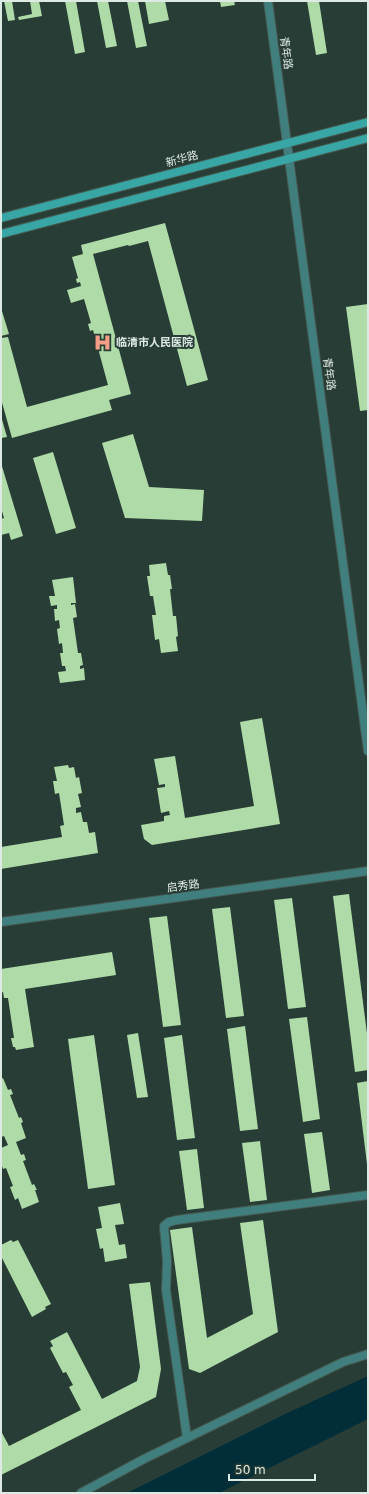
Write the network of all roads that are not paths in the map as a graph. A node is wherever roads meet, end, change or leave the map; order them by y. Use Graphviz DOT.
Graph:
graph roads {
  1 [pos="268,1"];
  2 [pos="368,122"];
  3 [pos="368,138"];
  4 [pos="287,143"];
  5 [pos="289,158"];
  6 [pos="1,218"];
  7 [pos="1,234"];
  8 [pos="368,751"];
  9 [pos="368,872"];
  10 [pos="1,922"];
  11 [pos="368,1195"];
  12 [pos="368,1354"];
  13 [pos="187,1438"];
  14 [pos="80,1493"];
  1 -- 4 [label="street, 青年路"];
  2 -- 4 [label="main road, 新华路"];
  3 -- 5 [label="main road"];
  4 -- 5 [label="street, 青年路"];
  4 -- 6 [label="main road, 新华路"];
  5 -- 7 [label="main road"];
  5 -- 8 [label="street, 青年路"];
  9 -- 10 [label="street, 启秀路"];
  11 -- 13 [label="street"];
  12 -- 13 [label="street"];
  13 -- 14 [label="street"];
}
